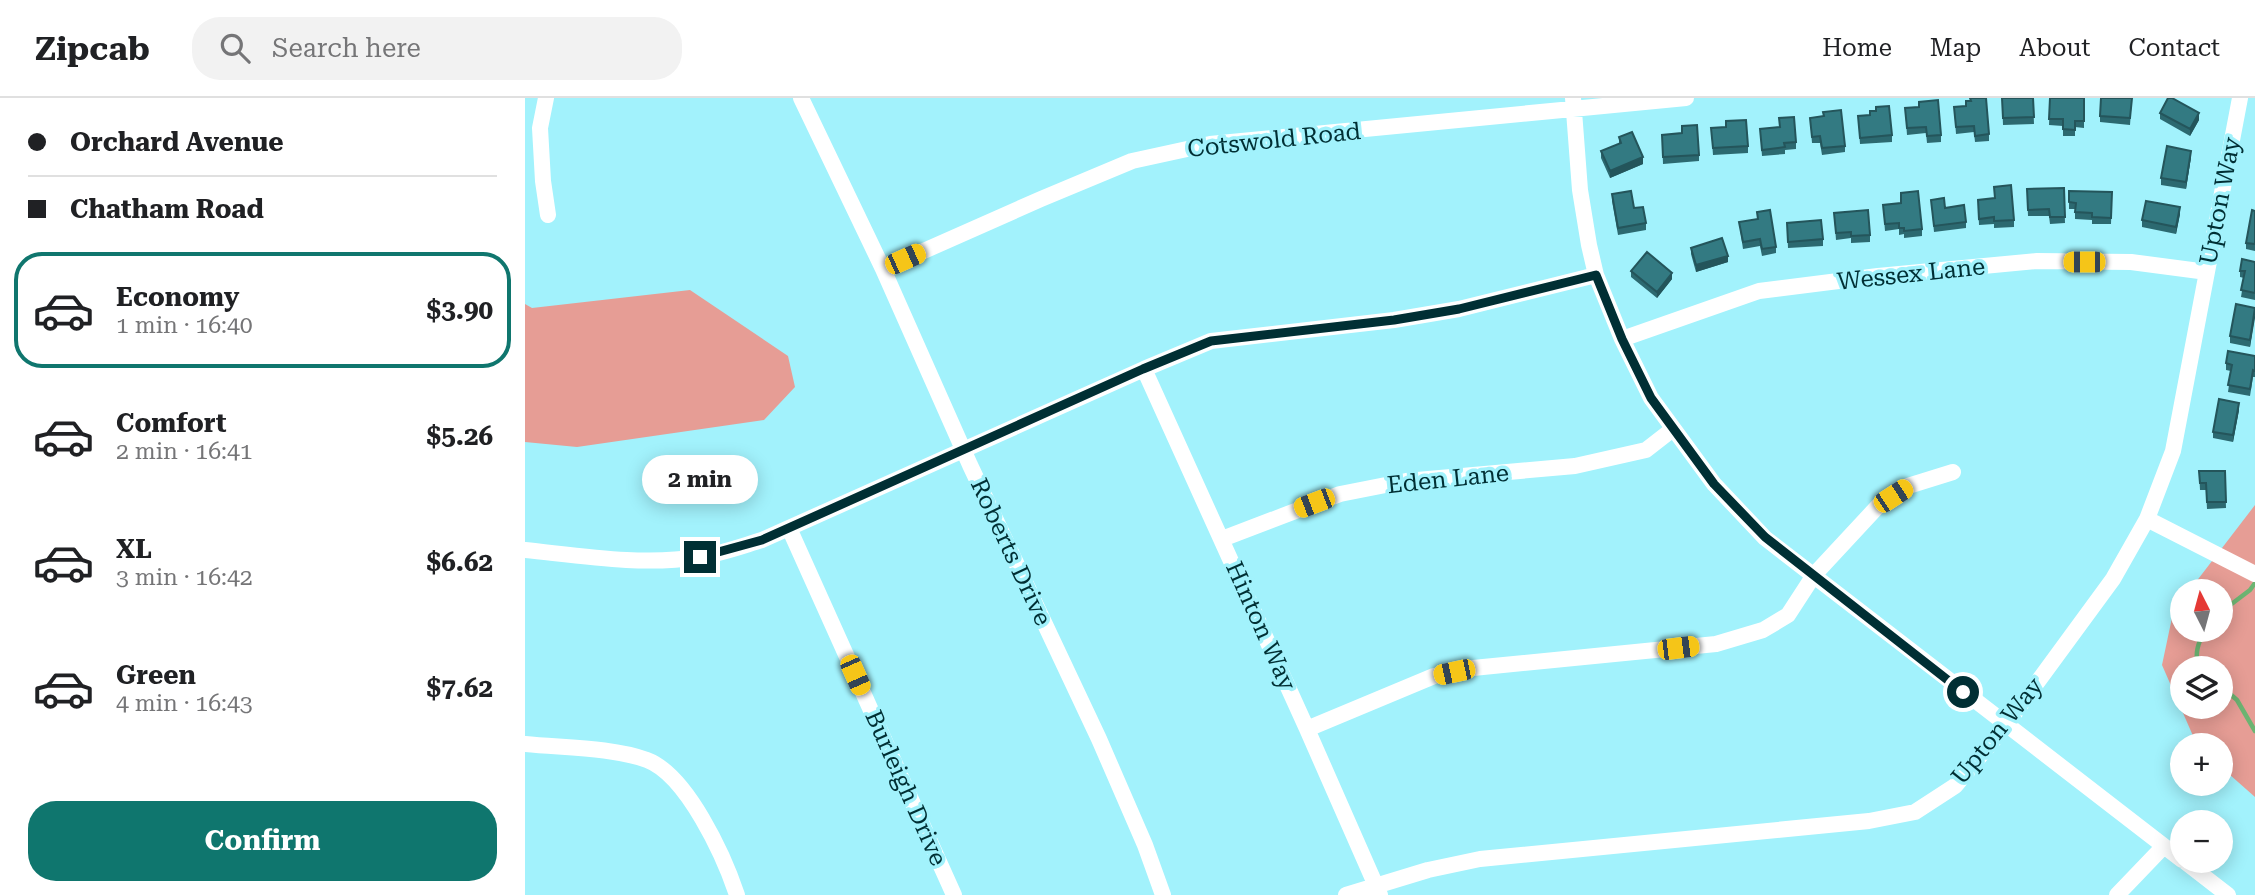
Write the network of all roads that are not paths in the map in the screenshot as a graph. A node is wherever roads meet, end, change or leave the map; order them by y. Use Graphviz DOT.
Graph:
graph roads {
  1 [pos="546,98"];
  2 [pos="801,98"];
  3 [pos="1686,98"];
  4 [pos="2240,98"];
  5 [pos="1574,103"];
  6 [pos="548,215"];
  7 [pos="883,268"];
  8 [pos="2207,272"];
  9 [pos="1596,275"];
  10 [pos="1622,339"];
  11 [pos="1143,369"];
  12 [pos="1674,429"];
  13 [pos="964,451"];
  14 [pos="1953,472"];
  15 [pos="2147,519"];
  16 [pos="789,528"];
  17 [pos="1222,539"];
  18 [pos="525,550"];
  19 [pos="2255,574"];
  20 [pos="1815,575"];
  21 [pos="2006,725"];
  22 [pos="1307,729"];
  23 [pos="525,744"];
  24 [pos="2164,846"];
  25 [pos="2170,850"];
  26 [pos="2200,873"];
  27 [pos="1378,890"];
  28 [pos="737,895"];
  29 [pos="954,895"];
  30 [pos="1163,895"];
  31 [pos="1346,895"];
  32 [pos="2117,895"];
  33 [pos="2228,895"];
  1 -- 6 [label="street"];
  2 -- 7 [label="street, Roberts Drive"];
  3 -- 5 [label="street, Cotswold Road"];
  4 -- 8 [label="street, Upton Way"];
  5 -- 7 [label="street, Cotswold Road"];
  5 -- 9 [label="street"];
  7 -- 13 [label="street, Roberts Drive"];
  8 -- 10 [label="street, Wessex Lane"];
  8 -- 15 [label="street, Upton Way"];
  9 -- 10 [label="street"];
  9 -- 11 [label="street"];
  10 -- 12 [label="street"];
  11 -- 13 [label="street"];
  11 -- 17 [label="street, Hinton Way"];
  12 -- 17 [label="street, Eden Lane"];
  12 -- 20 [label="street"];
  13 -- 16 [label="street"];
  13 -- 30 [label="street, Roberts Drive"];
  14 -- 20 [label="street"];
  15 -- 19 [label="street"];
  15 -- 21 [label="street, Upton Way"];
  16 -- 18 [label="street"];
  16 -- 29 [label="street, Burleigh Drive"];
  17 -- 22 [label="street, Hinton Way"];
  20 -- 21 [label="street"];
  20 -- 22 [label="street"];
  21 -- 24 [label="street"];
  21 -- 27 [label="street, Upton Way"];
  22 -- 27 [label="street, Hinton Way"];
  23 -- 28 [label="street"];
  24 -- 25 [label="street"];
  24 -- 32 [label="street"];
  26 -- 33 [label="street"];
  27 -- 31 [label="street, Upton Way"];
}
